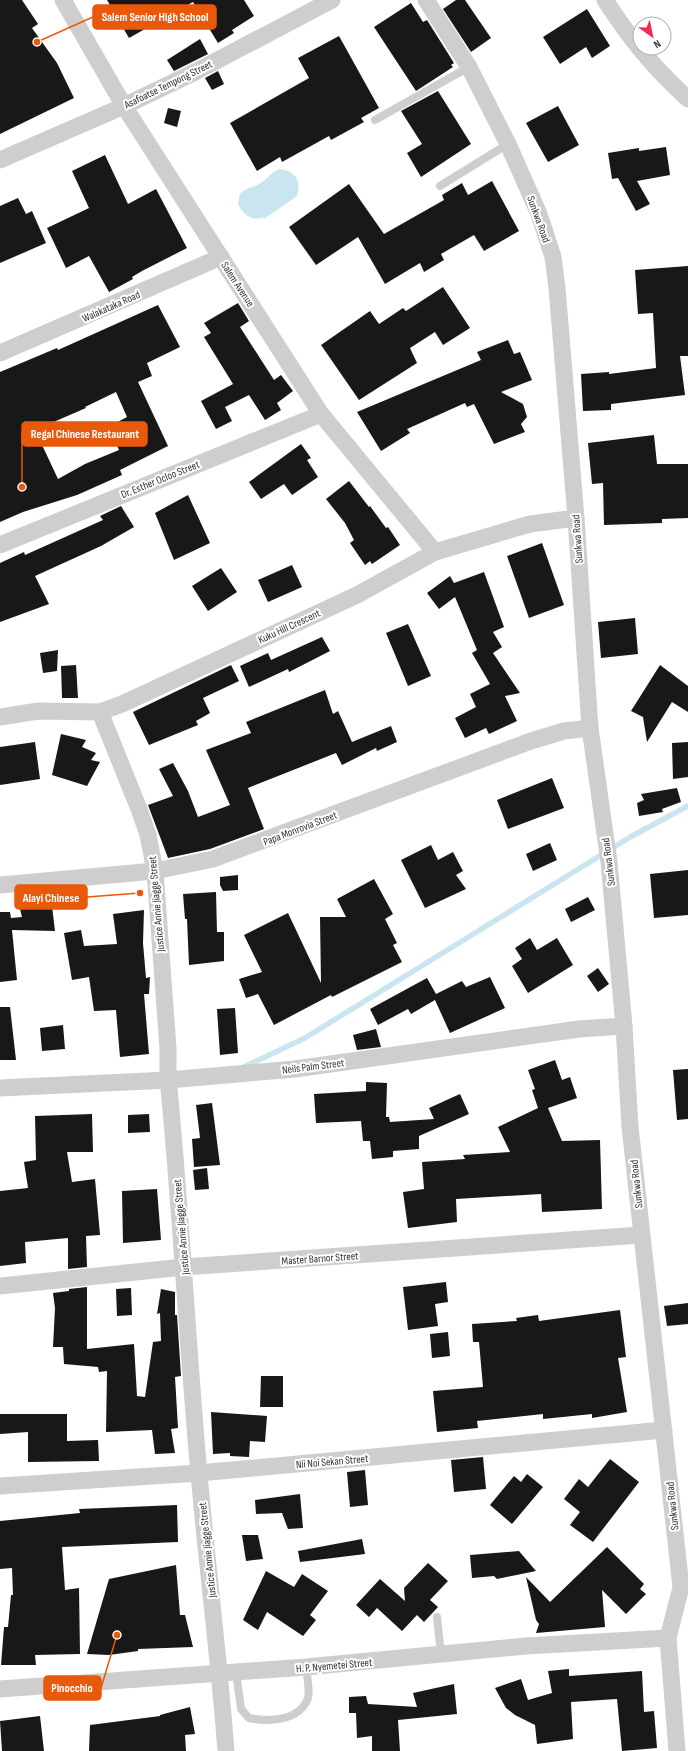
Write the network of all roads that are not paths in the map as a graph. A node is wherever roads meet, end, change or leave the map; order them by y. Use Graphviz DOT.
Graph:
graph roads {
  1 [pos="63,0"];
  2 [pos="332,0"];
  3 [pos="426,0"];
  4 [pos="605,0"];
  5 [pos="469,67"];
  6 [pos="688,99"];
  7 [pos="124,106"];
  8 [pos="375,120"];
  9 [pos="508,144"];
  10 [pos="0,160"];
  11 [pos="440,186"];
  12 [pos="221,257"];
  13 [pos="0,353"];
  14 [pos="321,414"];
  15 [pos="576,518"];
  16 [pos="0,545"];
  17 [pos="435,552"];
  18 [pos="100,712"];
  19 [pos="0,717"];
  20 [pos="590,728"];
  21 [pos="155,871"];
  22 [pos="0,885"];
  23 [pos="624,1026"];
  24 [pos="168,1078"];
  25 [pos="0,1088"];
  26 [pos="641,1235"];
  27 [pos="184,1267"];
  28 [pos="0,1286"];
  29 [pos="664,1430"];
  30 [pos="199,1473"];
  31 [pos="0,1486"];
  32 [pos="684,1586"];
  33 [pos="437,1617"];
  34 [pos="668,1638"];
  35 [pos="441,1655"];
  36 [pos="306,1667"];
  37 [pos="228,1673"];
  38 [pos="0,1689"];
  39 [pos="226,1751"];
  40 [pos="677,1751"];
  1 -- 7 [label="street, Salem Avenue"];
  2 -- 7 [label="street, Asafoatse Tempong Street"];
  3 -- 5 [label="street, Sunkwa Road"];
  4 -- 6 [label="street"];
  5 -- 8 [label="lane"];
  5 -- 9 [label="street, Sunkwa Road"];
  7 -- 10 [label="street, Asafoatse Tempong Street"];
  7 -- 12 [label="street, Salem Avenue"];
  9 -- 11 [label="lane"];
  9 -- 15 [label="street, Sunkwa Road"];
  12 -- 13 [label="street, Walakataka Road"];
  12 -- 14 [label="street, Salem Avenue"];
  14 -- 16 [label="street, Dr. Esther Ocloo Street"];
  14 -- 17 [label="street, Salem Avenue"];
  15 -- 17 [label="street, Kuku Hill Crescent"];
  15 -- 20 [label="street, Sunkwa Road"];
  17 -- 18 [label="street, Kuku Hill Crescent"];
  18 -- 19 [label="street, Kuku Hill Crescent"];
  18 -- 21 [label="street, Justice Annie Jiagge Street"];
  20 -- 21 [label="street, Papa Monrovia Street"];
  20 -- 23 [label="street, Sunkwa Road"];
  21 -- 22 [label="street, Papa Monrovia Street"];
  21 -- 24 [label="street, Justice Annie Jiagge Street"];
  23 -- 24 [label="street, Neils Palm Street"];
  23 -- 26 [label="street, Sunkwa Road"];
  24 -- 25 [label="street, Neils Palm Street"];
  24 -- 27 [label="street, Justice Annie Jiagge Street"];
  26 -- 27 [label="street, Master Barnor Street"];
  26 -- 29 [label="street, Sunkwa Road"];
  27 -- 28 [label="street, Master Barnor Street"];
  27 -- 30 [label="street, Justice Annie Jiagge Street"];
  29 -- 30 [label="street, Nii Noi Sekan Street"];
  29 -- 32 [label="street, Sunkwa Road"];
  30 -- 31 [label="street, Nii Noi Sekan Street"];
  30 -- 37 [label="street, Justice Annie Jiagge Street"];
  32 -- 34 [label="street, Sunkwa Road"];
  33 -- 35 [label="lane"];
  34 -- 35 [label="street, H. P. Nyemetei Street"];
  34 -- 40 [label="street, Sunkwa Road"];
  35 -- 36 [label="street, H. P. Nyemetei Street"];
  36 -- 37 [label="street, H. P. Nyemetei Street"];
  36 -- 37 [label="lane"];
  37 -- 38 [label="street, H. P. Nyemetei Street"];
  37 -- 39 [label="street, Justice Annie Jiagge Street"];
}
